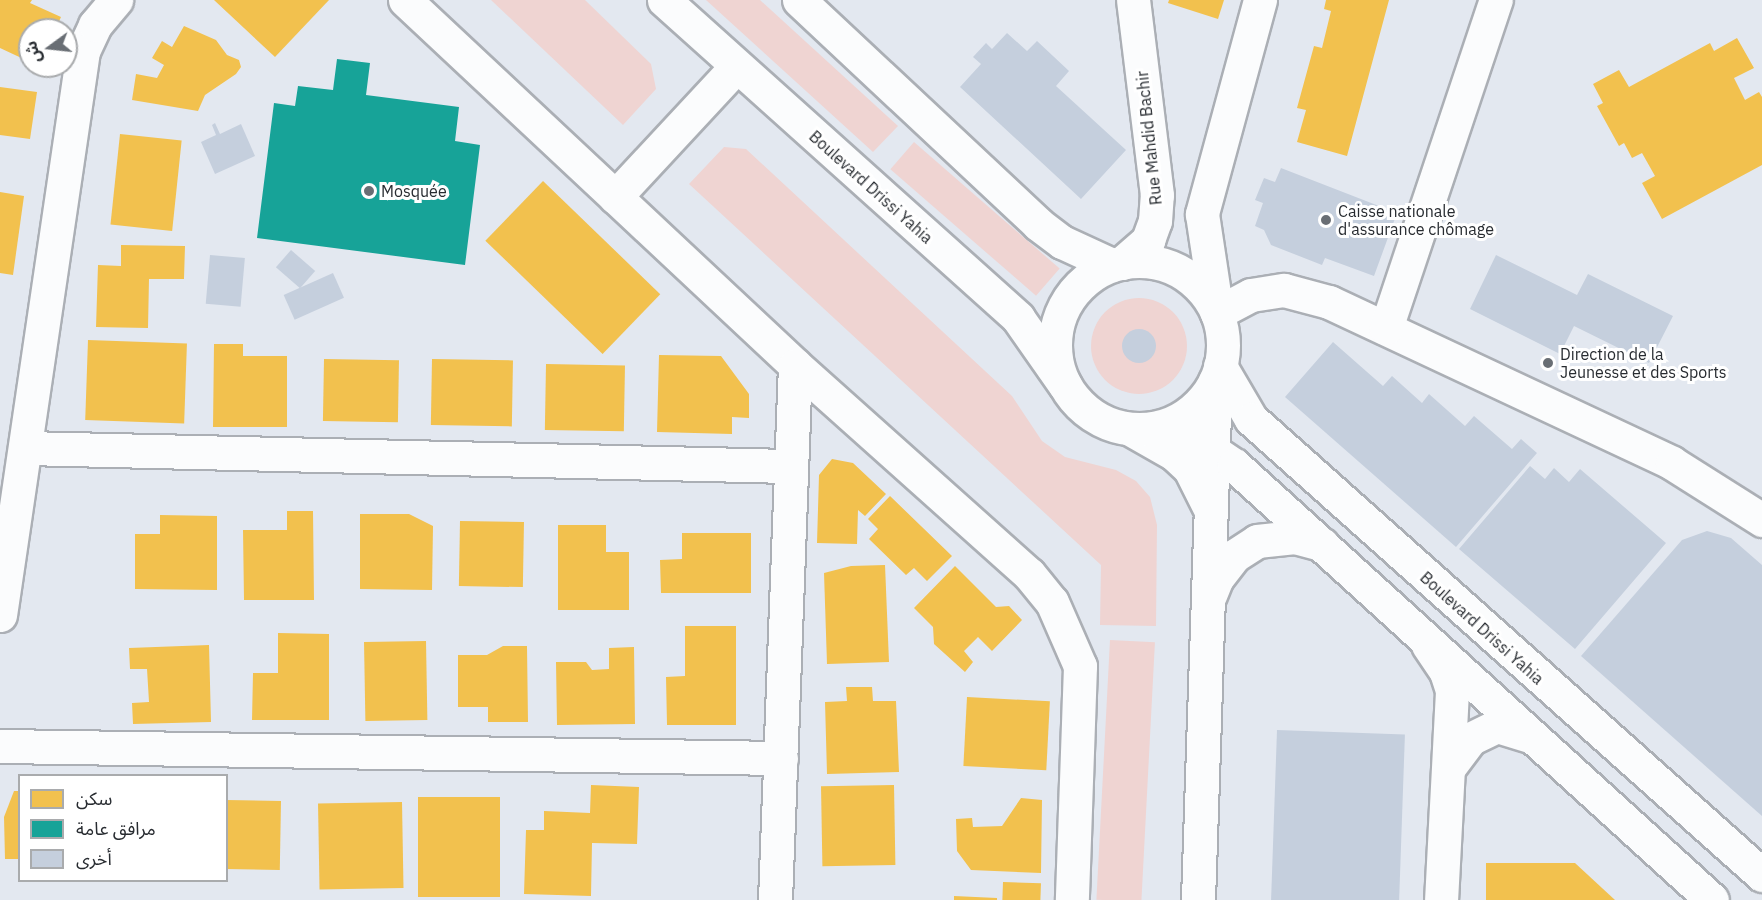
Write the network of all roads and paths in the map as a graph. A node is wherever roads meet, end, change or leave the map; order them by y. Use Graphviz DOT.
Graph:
graph roads {
  1 [pos="116,0"];
  2 [pos="405,0"];
  3 [pos="664,0"];
  4 [pos="799,0"];
  5 [pos="1133,0"];
  6 [pos="1260,0"];
  7 [pos="1496,0"];
  8 [pos="736,67"];
  9 [pos="615,197"];
  10 [pos="1117,264"];
  11 [pos="1217,314"];
  12 [pos="1386,328"];
  13 [pos="795,365"];
  14 [pos="1217,374"];
  15 [pos="1065,385"];
  16 [pos="1139,429"];
  17 [pos="25,448"];
  18 [pos="1213,451"];
  19 [pos="791,466"];
  20 [pos="1211,512"];
  21 [pos="1762,520"];
  22 [pos="1322,544"];
  23 [pos="1209,600"];
  24 [pos="0,615"];
  25 [pos="1425,639"];
  26 [pos="1529,736"];
  27 [pos="0,746"];
  28 [pos="781,758"];
  29 [pos="1450,766"];
  30 [pos="1762,875"];
  31 [pos="775,900"];
  32 [pos="1072,900"];
  33 [pos="1198,900"];
  34 [pos="1441,900"];
  35 [pos="1712,900"];
  1 -- 17 [label="street"];
  2 -- 9 [label="street"];
  3 -- 8 [label="street, Boulevard Drissi Yahia"];
  4 -- 10 [label="street"];
  5 -- 10 [label="street, Rue Mahdid Bachir"];
  6 -- 11 [label="street"];
  7 -- 12 [label="street"];
  8 -- 9 [label="street"];
  8 -- 15 [label="street, Boulevard Drissi Yahia"];
  9 -- 13 [label="street"];
  10 -- 11 [label="street"];
  10 -- 15 [label="street"];
  11 -- 12 [label="street"];
  11 -- 14 [label="street"];
  12 -- 21 [label="street"];
  13 -- 19 [label="street"];
  13 -- 32 [label="street"];
  14 -- 16 [label="street"];
  14 -- 18 [label="street"];
  14 -- 30 [label="street, Boulevard Drissi Yahia"];
  15 -- 16 [label="street"];
  16 -- 18 [label="street"];
  16 -- 20 [label="street"];
  17 -- 19 [label="street"];
  17 -- 24 [label="street"];
  18 -- 20 [label="street"];
  18 -- 22 [label="street"];
  19 -- 28 [label="street"];
  20 -- 23 [label="street"];
  22 -- 23 [label="street"];
  22 -- 25 [label="street"];
  23 -- 33 [label="street"];
  25 -- 26 [label="street"];
  25 -- 29 [label="street"];
  26 -- 29 [label="street"];
  26 -- 35 [label="street"];
  27 -- 28 [label="street"];
  28 -- 31 [label="street"];
  29 -- 34 [label="street"];
}
